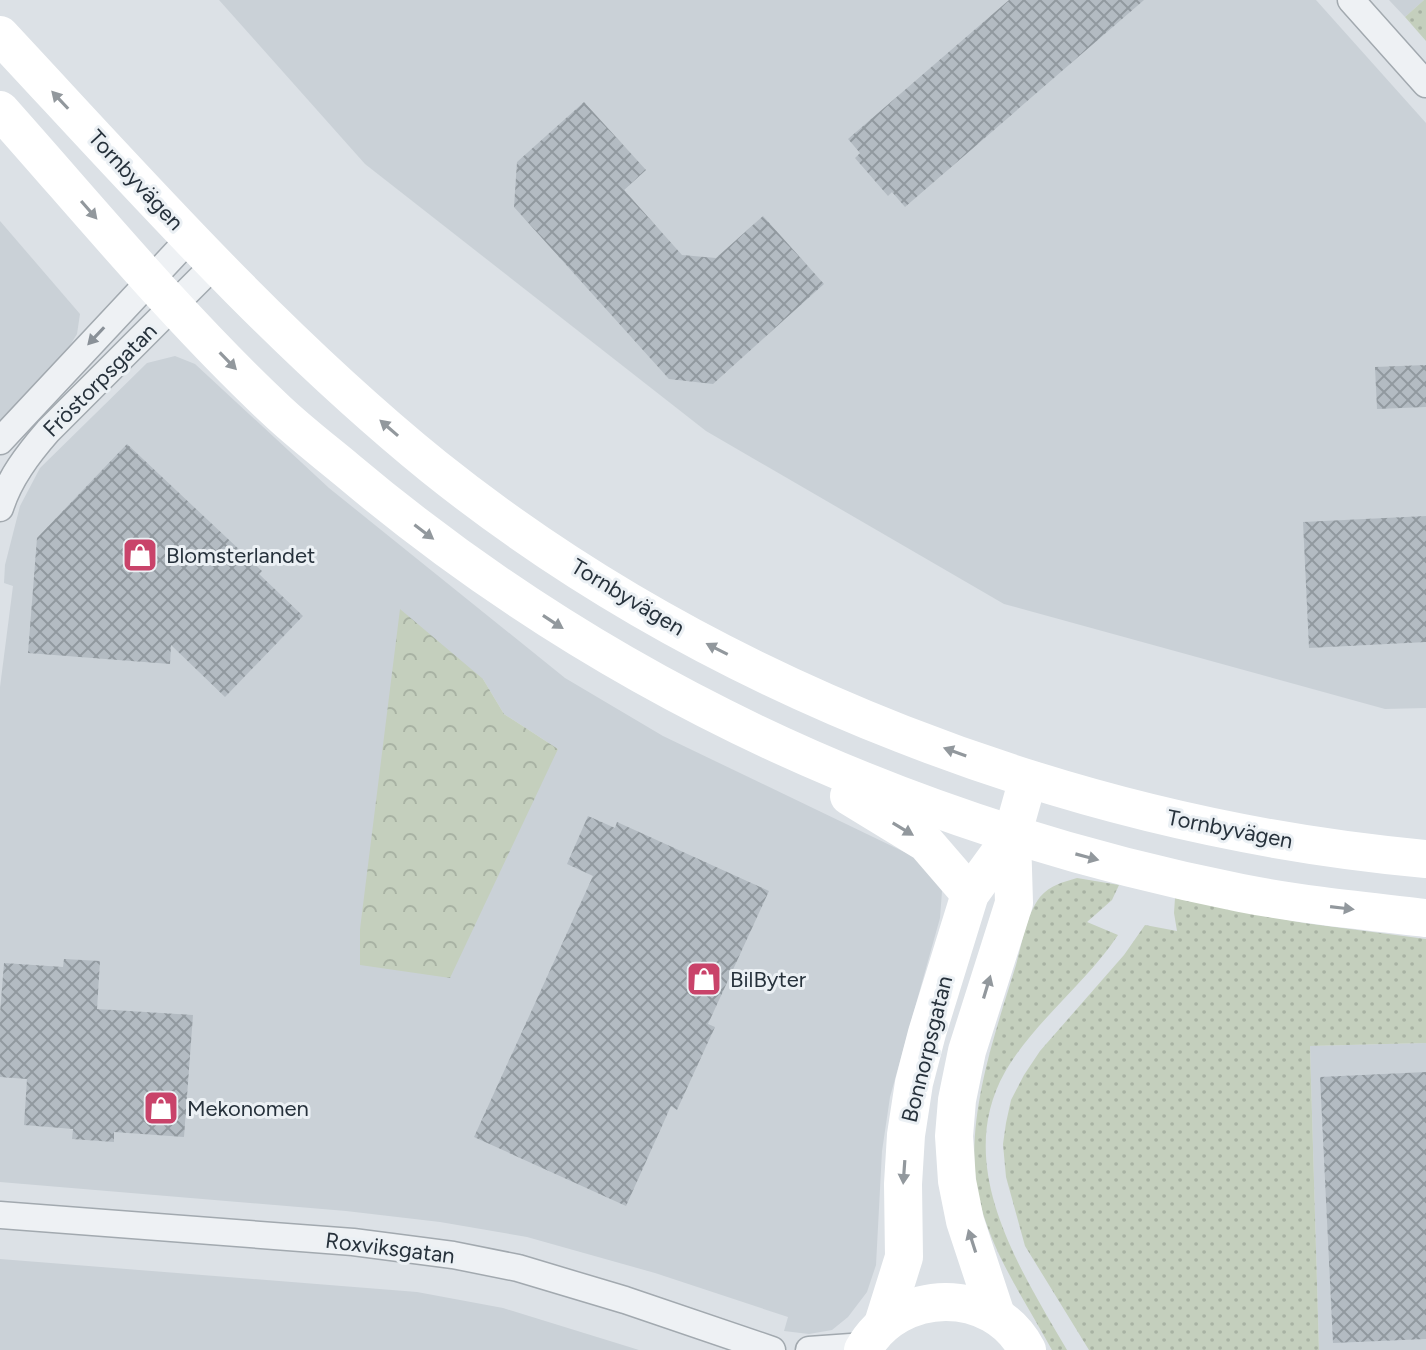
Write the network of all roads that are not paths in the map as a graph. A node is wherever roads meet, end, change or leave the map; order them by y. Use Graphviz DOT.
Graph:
graph roads {
  1 [pos="1351,0"];
  2 [pos="0,35"];
  3 [pos="1426,84"];
  4 [pos="0,110"];
  5 [pos="202,251"];
  6 [pos="162,292"];
  7 [pos="0,441"];
  8 [pos="1,502"];
  9 [pos="717,715"];
  10 [pos="1028,779"];
  11 [pos="1012,836"];
  12 [pos="1426,859"];
  13 [pos="970,894"];
  14 [pos="1426,918"];
  15 [pos="0,1215"];
  16 [pos="996,1315"];
  17 [pos="870,1340"];
  18 [pos="770,1348"];
  19 [pos="802,1350"];
  20 [pos="809,1350"];
  21 [pos="1027,1350"];
  1 -- 3 [label="street"];
  5 -- 2 [label="main road, Tornbyvägen, one-way"];
  4 -- 6 [label="main road, one-way"];
  5 -- 6 [label="street, Fröstorpsgatan"];
  5 -- 6 [label="street, Fröstorpsgatan"];
  10 -- 5 [label="main road, Tornbyvägen, one-way"];
  6 -- 7 [label="street, Fröstorpsgatan, one-way"];
  6 -- 8 [label="street, Fröstorpsgatan"];
  6 -- 9 [label="main road, one-way"];
  9 -- 11 [label="main road"];
  9 -- 13 [label="main road, one-way"];
  10 -- 11 [label="main road, Bonnorpsgatan"];
  10 -- 12 [label="main road, Tornbyvägen"];
  11 -- 13 [label="main road, Bonnorpsgatan"];
  11 -- 14 [label="main road, one-way"];
  16 -- 11 [label="main road, Bonnorpsgatan, one-way"];
  13 -- 17 [label="main road, Bonnorpsgatan, one-way"];
  15 -- 18 [label="street, Roxviksgatan"];
  16 -- 17 [label="main road"];
  16 -- 21 [label="main road"];
  17 -- 20 [label="street"];
  18 -- 19 [label="street, Roxviksgatan"];
}
